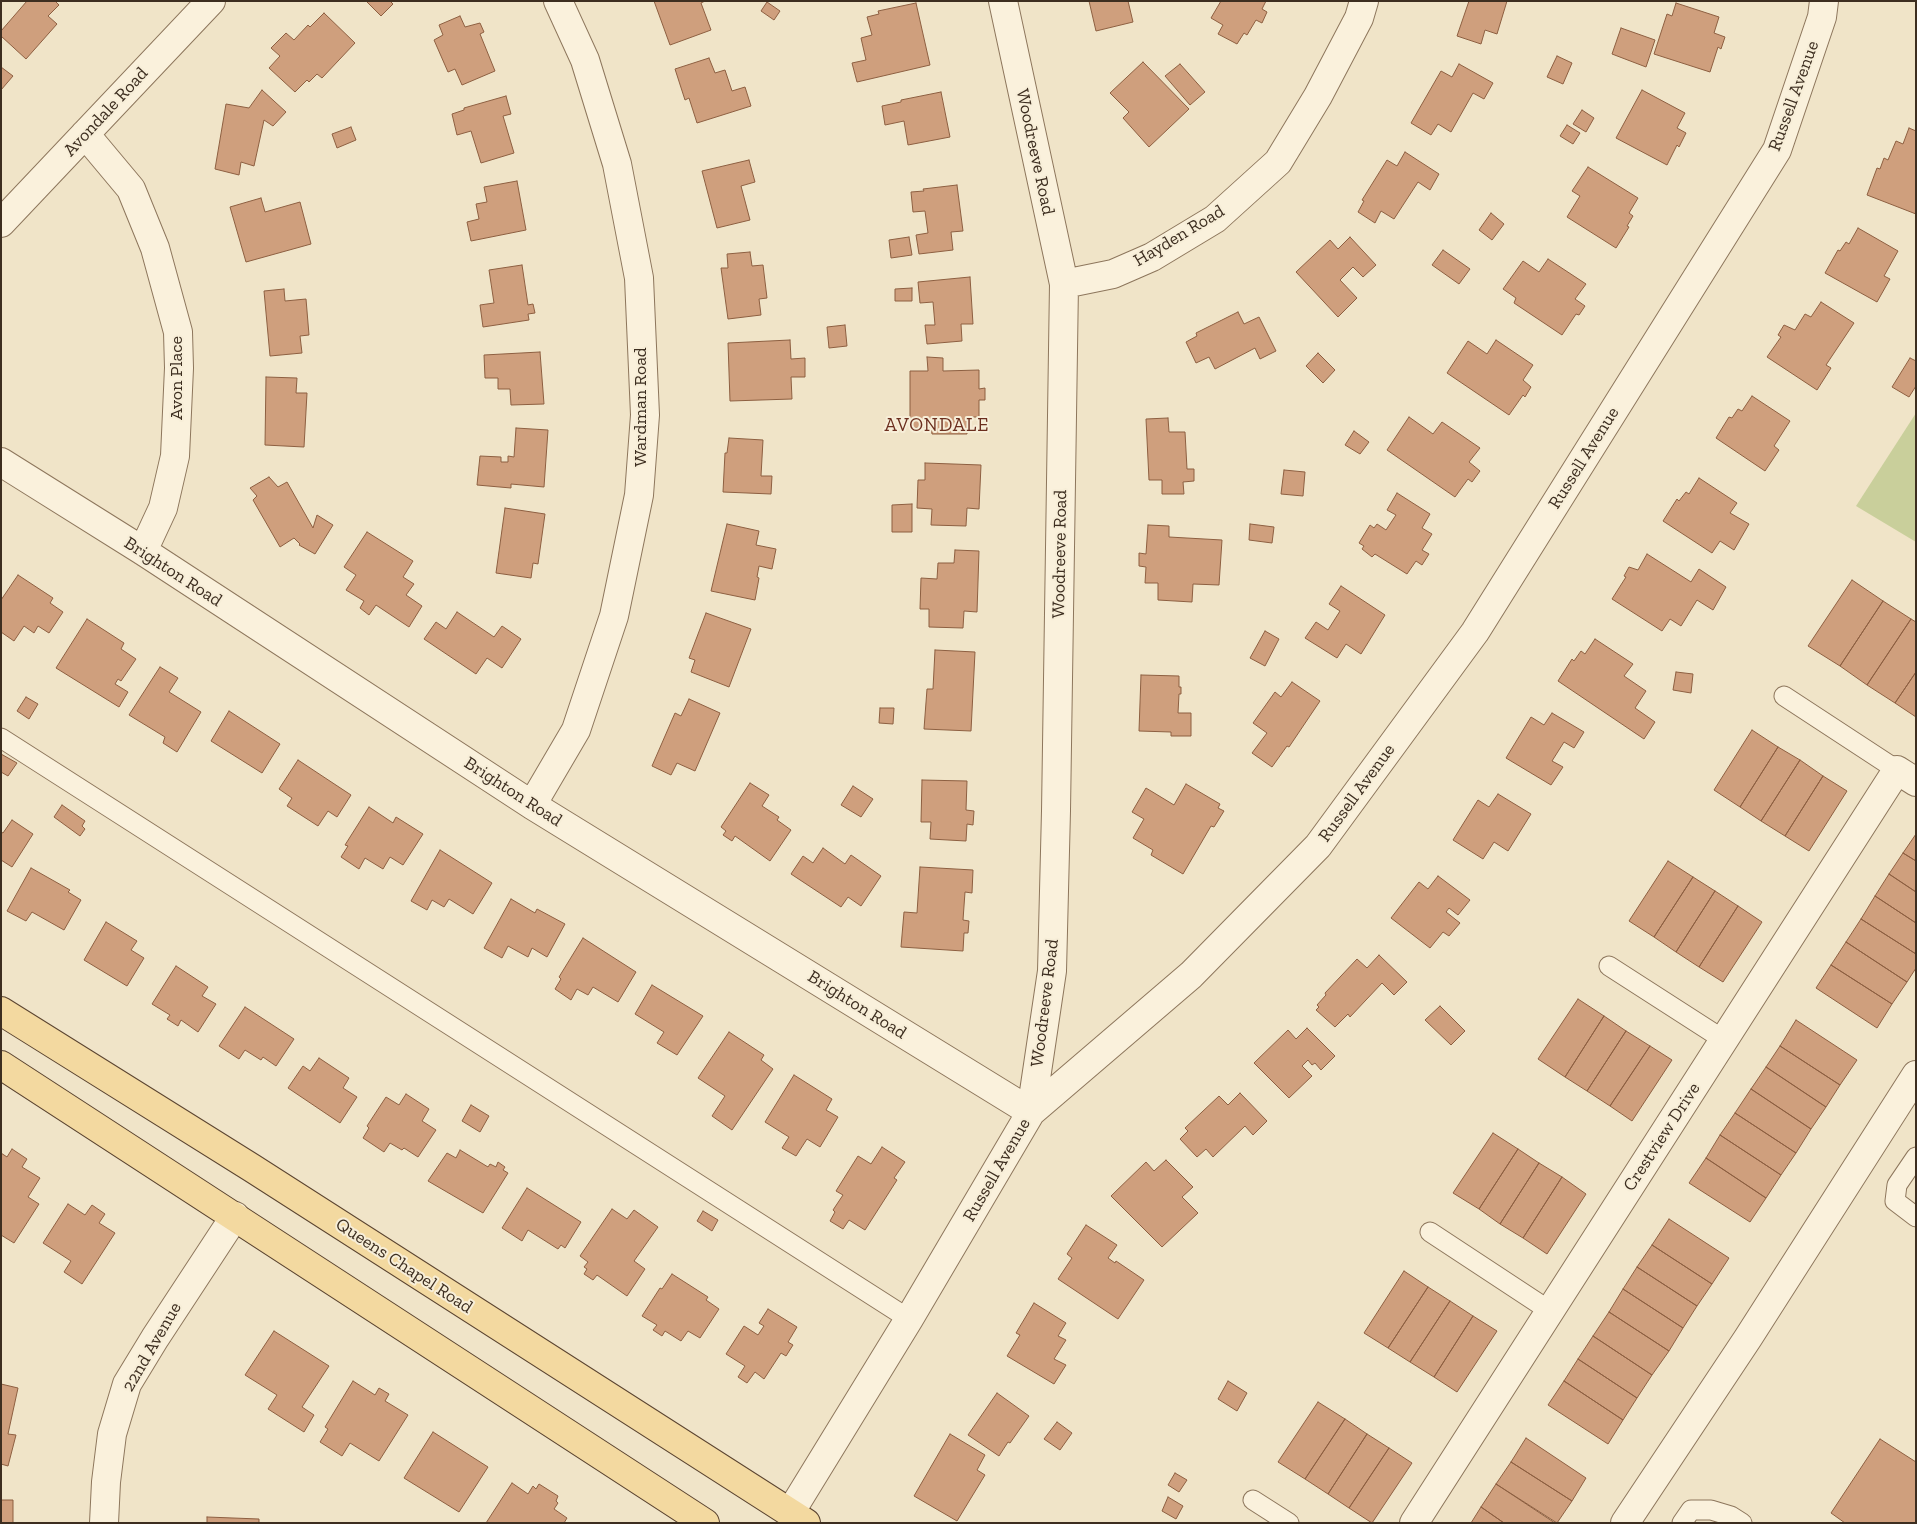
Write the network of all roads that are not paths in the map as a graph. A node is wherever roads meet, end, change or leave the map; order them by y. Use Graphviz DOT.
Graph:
graph roads {
  1 [pos="211,1"];
  2 [pos="558,1"];
  3 [pos="1002,1"];
  4 [pos="1364,1"];
  5 [pos="1824,1"];
  6 [pos="85,134"];
  7 [pos="1,224"];
  8 [pos="1064,284"];
  9 [pos="1,462"];
  10 [pos="143,551"];
  11 [pos="1784,696"];
  12 [pos="1,738"];
  13 [pos="1906,776"];
  14 [pos="532,805"];
  15 [pos="1609,966"];
  16 [pos="1,1011"];
  17 [pos="1724,1040"];
  18 [pos="1,1065"];
  19 [pos="1916,1075"];
  20 [pos="1031,1112"];
  21 [pos="1916,1157"];
  22 [pos="236,1216"];
  23 [pos="1916,1217"];
  24 [pos="1430,1232"];
  25 [pos="1550,1310"];
  26 [pos="909,1319"];
  27 [pos="1253,1500"];
  28 [pos="798,1518"];
  29 [pos="104,1523"];
  30 [pos="705,1523"];
  31 [pos="1289,1523"];
  32 [pos="1414,1523"];
  33 [pos="1625,1523"];
  34 [pos="1682,1523"];
  35 [pos="1742,1523"];
  1 -- 6 [label="street, Avondale Road"];
  2 -- 14 [label="street, Wardman Road"];
  3 -- 8 [label="street, Woodreeve Road"];
  4 -- 8 [label="street, Hayden Road"];
  5 -- 20 [label="street, Russell Avenue"];
  6 -- 7 [label="street, Avondale Road"];
  6 -- 10 [label="street, Avon Place"];
  8 -- 20 [label="street, Woodreeve Road"];
  9 -- 10 [label="street, Brighton Road"];
  10 -- 14 [label="street, Brighton Road"];
  11 -- 13 [label="lane"];
  12 -- 26 [label="lane"];
  13 -- 17 [label="street, Crestview Drive"];
  14 -- 20 [label="street, Brighton Road"];
  15 -- 17 [label="lane"];
  16 -- 28 [label="main road, Queens Chapel Road"];
  17 -- 25 [label="street, Crestview Drive"];
  18 -- 22 [label="main road"];
  19 -- 33 [label="street"];
  20 -- 26 [label="street, Russell Avenue"];
  21 -- 23 [label="lane"];
  22 -- 29 [label="street, 22nd Avenue"];
  22 -- 30 [label="main road"];
  24 -- 25 [label="lane"];
  25 -- 32 [label="street, Crestview Drive"];
  26 -- 28 [label="street, Russell Avenue"];
  27 -- 31 [label="lane"];
  34 -- 35 [label="lane"];
}
